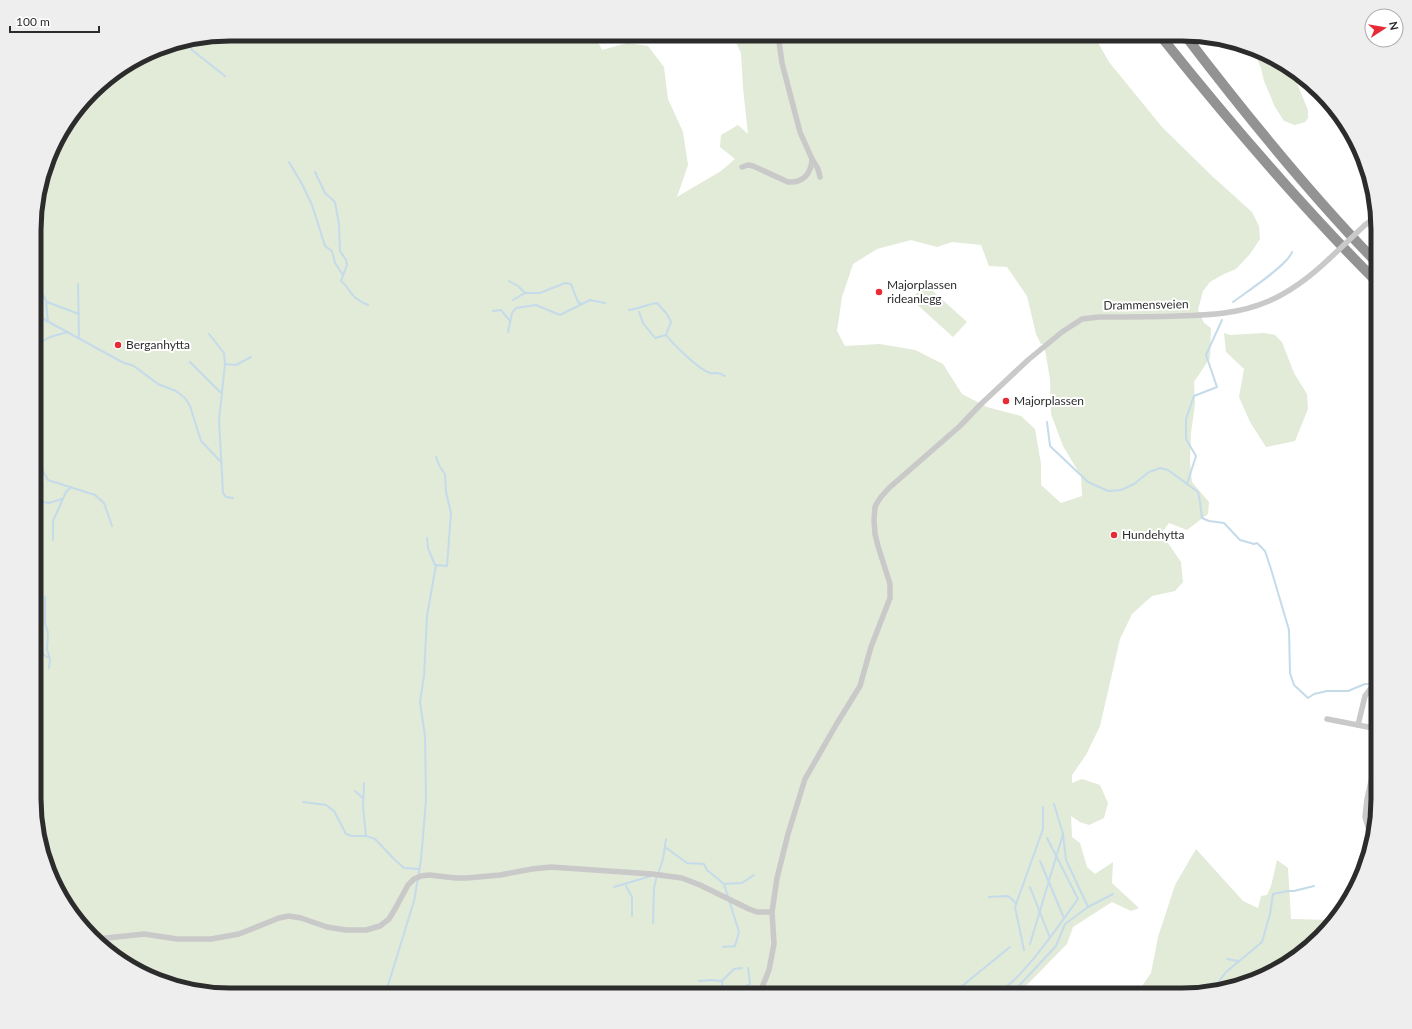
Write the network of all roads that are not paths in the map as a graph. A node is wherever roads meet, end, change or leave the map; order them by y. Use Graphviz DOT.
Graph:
graph roads {
  1 [pos="779,41"];
  2 [pos="1165,41"];
  3 [pos="1190,41"];
  4 [pos="812,159"];
  5 [pos="742,167"];
  6 [pos="820,178"];
  7 [pos="1371,220"];
  8 [pos="1371,256"];
  9 [pos="1371,276"];
  10 [pos="1371,688"];
  11 [pos="1327,719"];
  12 [pos="1358,725"];
  13 [pos="1371,728"];
  14 [pos="1371,784"];
  15 [pos="1368,827"];
  16 [pos="772,912"];
  17 [pos="103,938"];
  18 [pos="762,988"];
  1 -- 4 [label="street"];
  2 -- 9 [label="highway"];
  3 -- 8 [label="highway"];
  4 -- 5 [label="street"];
  4 -- 6 [label="street"];
  7 -- 16 [label="street, Drammensveien, bridge"];
  10 -- 12 [label="street"];
  11 -- 12 [label="street"];
  12 -- 13 [label="street"];
  14 -- 15 [label="street"];
  16 -- 17 [label="street"];
  16 -- 18 [label="street, Drammensveien"];
}
